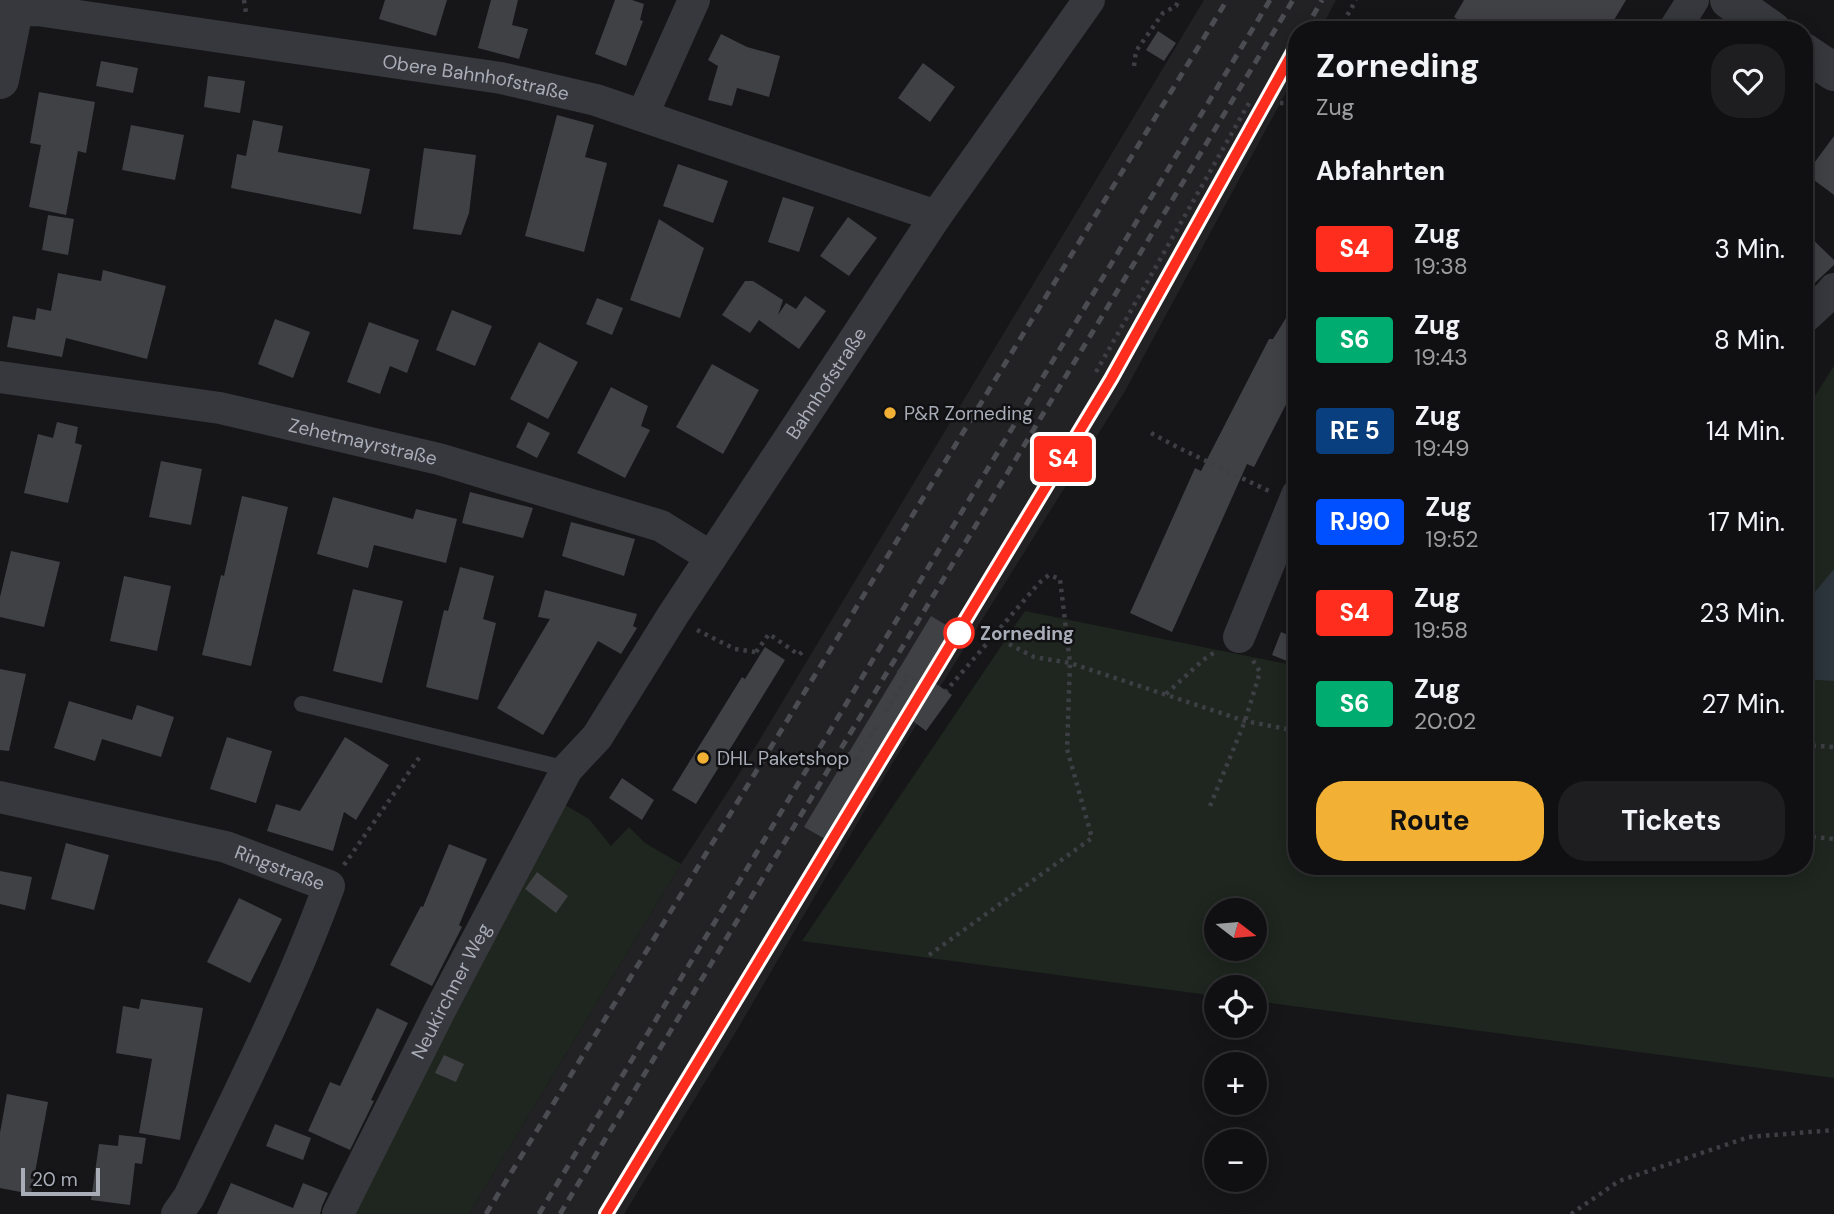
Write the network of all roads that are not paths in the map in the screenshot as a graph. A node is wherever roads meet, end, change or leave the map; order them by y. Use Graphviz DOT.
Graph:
graph roads {
  1 [pos="694,0"];
  2 [pos="1089,0"];
  3 [pos="1693,0"];
  4 [pos="1729,0"];
  5 [pos="10,7"];
  6 [pos="1680,21"];
  7 [pos="1759,21"];
  8 [pos="1813,58"];
  9 [pos="1834,72"];
  10 [pos="0,80"];
  11 [pos="643,114"];
  12 [pos="936,216"];
  13 [pos="1834,289"];
  14 [pos="1813,310"];
  15 [pos="0,377"];
  16 [pos="1288,519"];
  17 [pos="711,557"];
  18 [pos="1239,637"];
  19 [pos="302,704"];
  20 [pos="567,769"];
  21 [pos="0,797"];
  22 [pos="177,1214"];
  23 [pos="338,1214"];
  1 -- 11 [label="street"];
  2 -- 12 [label="street, Bahnhofstraße"];
  3 -- 6 [label="street"];
  4 -- 7 [label="street"];
  5 -- 10 [label="street"];
  5 -- 11 [label="street, Obere Bahnhofstraße"];
  8 -- 9 [label="street"];
  11 -- 12 [label="street, Obere Bahnhofstraße"];
  12 -- 17 [label="street, Bahnhofstraße"];
  13 -- 14 [label="street"];
  15 -- 17 [label="street, Zehetmayrstraße"];
  16 -- 18 [label="street"];
  17 -- 20 [label="street, Bahnhofstraße"];
  19 -- 20 [label="lane"];
  20 -- 23 [label="street, Neukirchner Weg"];
  21 -- 22 [label="street, Ringstraße"];
}
